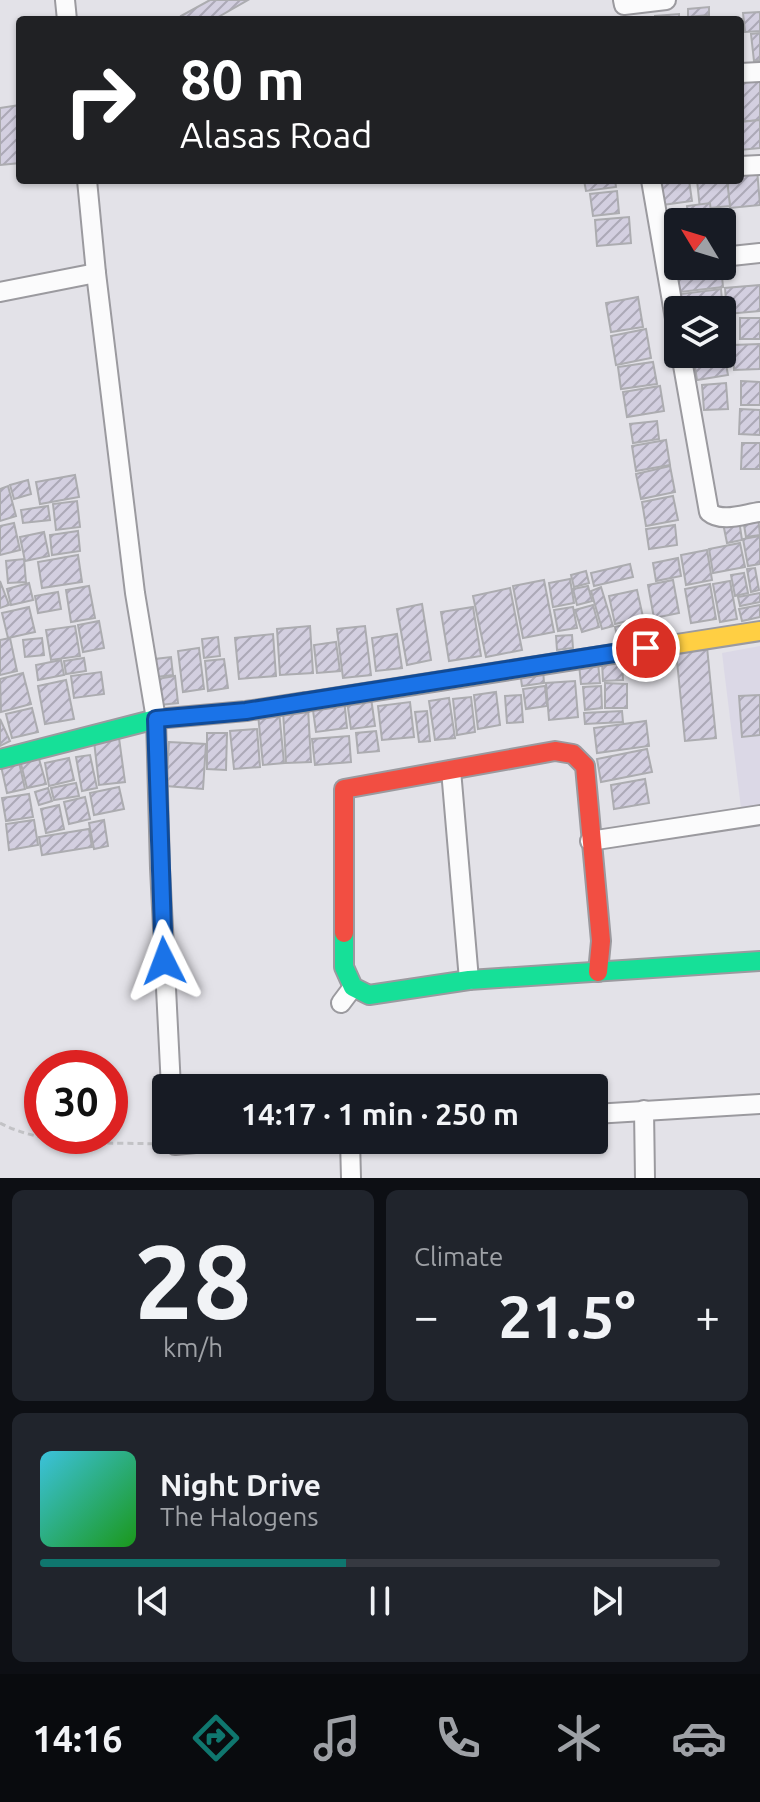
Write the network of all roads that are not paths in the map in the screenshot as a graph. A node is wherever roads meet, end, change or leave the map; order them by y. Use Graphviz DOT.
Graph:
graph roads {
  1 [pos="666,0"];
  2 [pos="625,8"];
  3 [pos="87,184"];
  4 [pos="652,184"];
  5 [pos="664,231"];
  6 [pos="760,253"];
  7 [pos="736,256"];
  8 [pos="96,273"];
  9 [pos="0,292"];
  10 [pos="683,368"];
  11 [pos="760,512"];
  12 [pos="760,631"];
  13 [pos="156,719"];
  14 [pos="0,759"];
  15 [pos="451,770"];
  16 [pos="760,815"];
  17 [pos="590,841"];
  18 [pos="760,961"];
  19 [pos="598,972"];
  20 [pos="469,980"];
  21 [pos="353,987"];
  22 [pos="341,1003"];
  23 [pos="170,1074"];
  24 [pos="760,1104"];
  25 [pos="644,1110"];
  26 [pos="608,1113"];
  27 [pos="350,1154"];
  28 [pos="351,1178"];
  29 [pos="645,1178"];
  1 -- 2 [label="street"];
  3 -- 8 [label="street"];
  4 -- 5 [label="street"];
  6 -- 7 [label="street"];
  8 -- 9 [label="street"];
  8 -- 13 [label="street"];
  10 -- 11 [label="street"];
  12 -- 13 [label="street"];
  13 -- 14 [label="street"];
  13 -- 23 [label="street"];
  15 -- 17 [label="street"];
  15 -- 20 [label="street"];
  15 -- 21 [label="street"];
  16 -- 17 [label="street"];
  17 -- 19 [label="street"];
  18 -- 19 [label="street"];
  19 -- 20 [label="street"];
  20 -- 21 [label="street"];
  21 -- 22 [label="street"];
  24 -- 25 [label="street"];
  25 -- 26 [label="street"];
  25 -- 29 [label="street"];
  27 -- 28 [label="street"];
}
